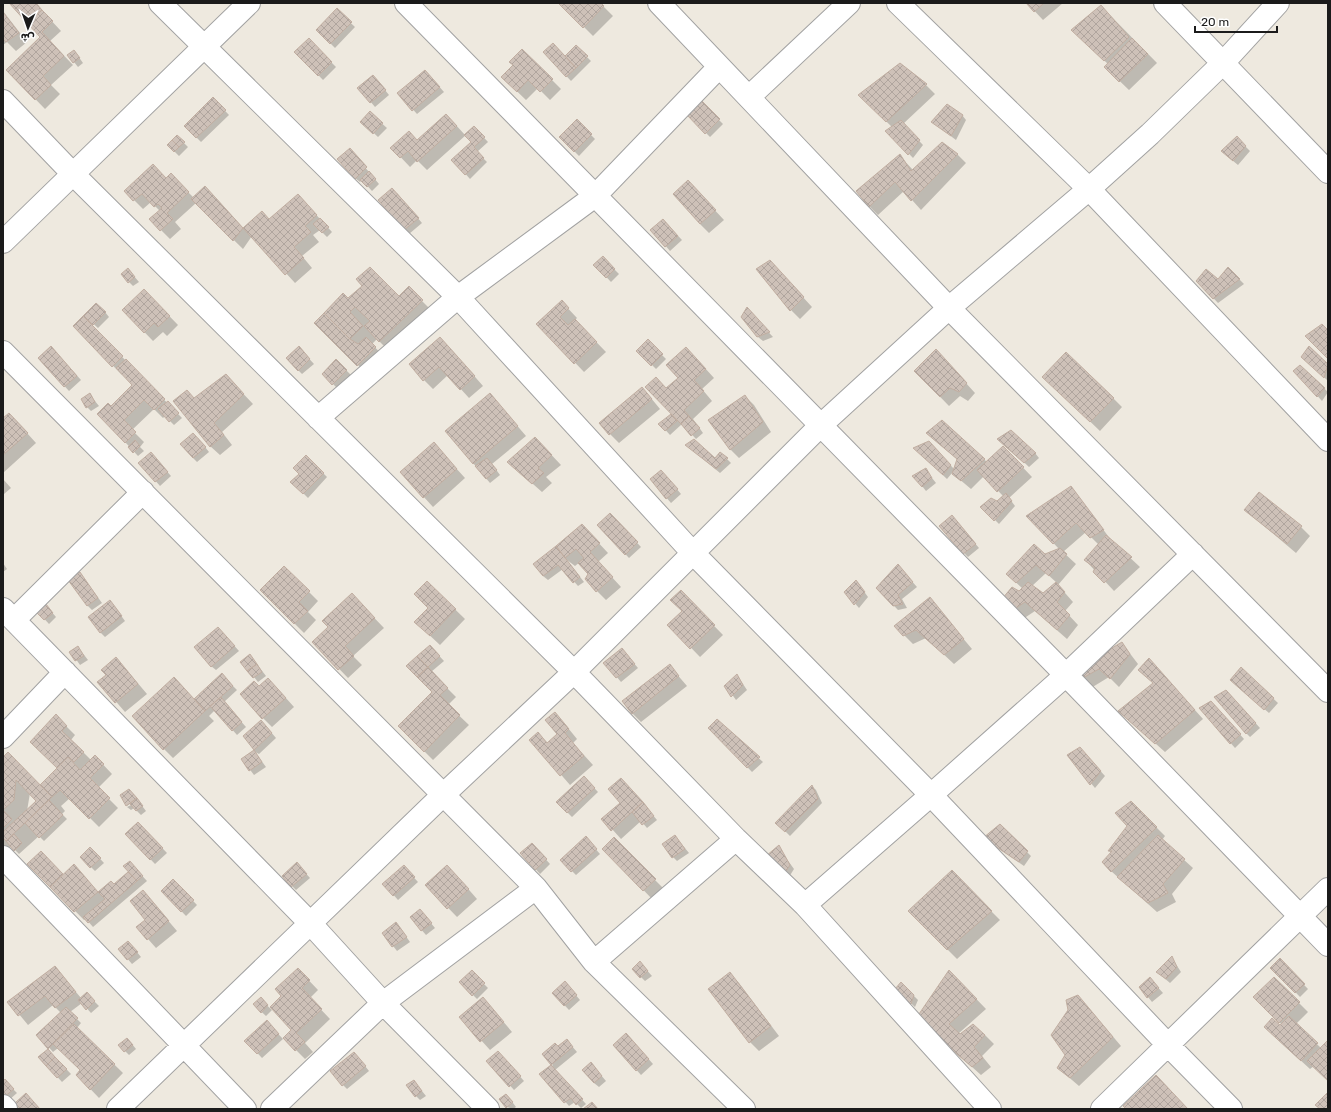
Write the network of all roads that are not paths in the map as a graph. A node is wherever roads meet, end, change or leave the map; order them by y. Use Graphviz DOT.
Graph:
graph roads {
  1 [pos="160,3"];
  2 [pos="249,3"];
  3 [pos="406,3"];
  4 [pos="659,3"];
  5 [pos="849,3"];
  6 [pos="898,3"];
  7 [pos="1165,3"];
  8 [pos="1278,3"];
  9 [pos="204,47"];
  10 [pos="1223,63"];
  11 [pos="719,67"];
  12 [pos="748,97"];
  13 [pos="3,101"];
  14 [pos="1328,172"];
  15 [pos="73,174"];
  16 [pos="1089,189"];
  17 [pos="595,196"];
  18 [pos="3,242"];
  19 [pos="458,297"];
  20 [pos="949,308"];
  21 [pos="3,352"];
  22 [pos="318,418"];
  23 [pos="820,426"];
  24 [pos="1328,440"];
  25 [pos="142,492"];
  26 [pos="692,552"];
  27 [pos="1193,554"];
  28 [pos="8,614"];
  29 [pos="65,672"];
  30 [pos="574,672"];
  31 [pos="1066,675"];
  32 [pos="1328,691"];
  33 [pos="3,737"];
  34 [pos="442,794"];
  35 [pos="932,795"];
  36 [pos="736,838"];
  37 [pos="3,857"];
  38 [pos="536,888"];
  39 [pos="1328,889"];
  40 [pos="804,905"];
  41 [pos="1300,916"];
  42 [pos="311,924"];
  43 [pos="1328,945"];
  44 [pos="594,962"];
  45 [pos="383,1003"];
  46 [pos="185,1045"];
  47 [pos="1168,1045"];
  48 [pos="3,1106"];
  49 [pos="6,1109"];
  50 [pos="118,1109"];
  51 [pos="245,1109"];
  52 [pos="272,1109"];
  53 [pos="488,1109"];
  54 [pos="744,1109"];
  55 [pos="990,1109"];
  56 [pos="1102,1109"];
  57 [pos="1231,1109"];
  1 -- 9 [label="street"];
  2 -- 9 [label="street"];
  3 -- 17 [label="street"];
  4 -- 11 [label="street"];
  5 -- 12 [label="street"];
  6 -- 16 [label="street"];
  7 -- 10 [label="street"];
  8 -- 10 [label="street"];
  9 -- 15 [label="street"];
  9 -- 19 [label="street"];
  10 -- 14 [label="street"];
  10 -- 16 [label="street"];
  11 -- 12 [label="street"];
  11 -- 17 [label="street"];
  12 -- 20 [label="street"];
  13 -- 15 [label="street"];
  15 -- 18 [label="street"];
  15 -- 22 [label="street"];
  16 -- 20 [label="street"];
  16 -- 24 [label="street"];
  17 -- 19 [label="street"];
  17 -- 23 [label="street"];
  19 -- 22 [label="street"];
  19 -- 26 [label="street"];
  20 -- 23 [label="street"];
  20 -- 27 [label="street"];
  21 -- 25 [label="street"];
  22 -- 30 [label="street"];
  23 -- 26 [label="street"];
  23 -- 31 [label="street"];
  25 -- 28 [label="street"];
  25 -- 34 [label="street"];
  26 -- 30 [label="street"];
  26 -- 35 [label="street"];
  27 -- 31 [label="street"];
  27 -- 32 [label="street"];
  28 -- 29 [label="street"];
  29 -- 33 [label="street"];
  29 -- 42 [label="street"];
  30 -- 34 [label="street"];
  30 -- 36 [label="street"];
  31 -- 35 [label="street"];
  31 -- 41 [label="street"];
  34 -- 38 [label="street"];
  34 -- 42 [label="street"];
  35 -- 40 [label="street"];
  35 -- 47 [label="street"];
  36 -- 40 [label="street"];
  36 -- 44 [label="street"];
  37 -- 46 [label="street"];
  38 -- 44 [label="street"];
  38 -- 45 [label="street"];
  39 -- 41 [label="street"];
  40 -- 55 [label="street"];
  41 -- 43 [label="street"];
  41 -- 47 [label="street"];
  42 -- 45 [label="street"];
  42 -- 46 [label="street"];
  44 -- 54 [label="street"];
  45 -- 52 [label="street"];
  45 -- 53 [label="street"];
  46 -- 50 [label="street"];
  46 -- 51 [label="street"];
  47 -- 56 [label="street"];
  47 -- 57 [label="street"];
  48 -- 49 [label="street"];
}
